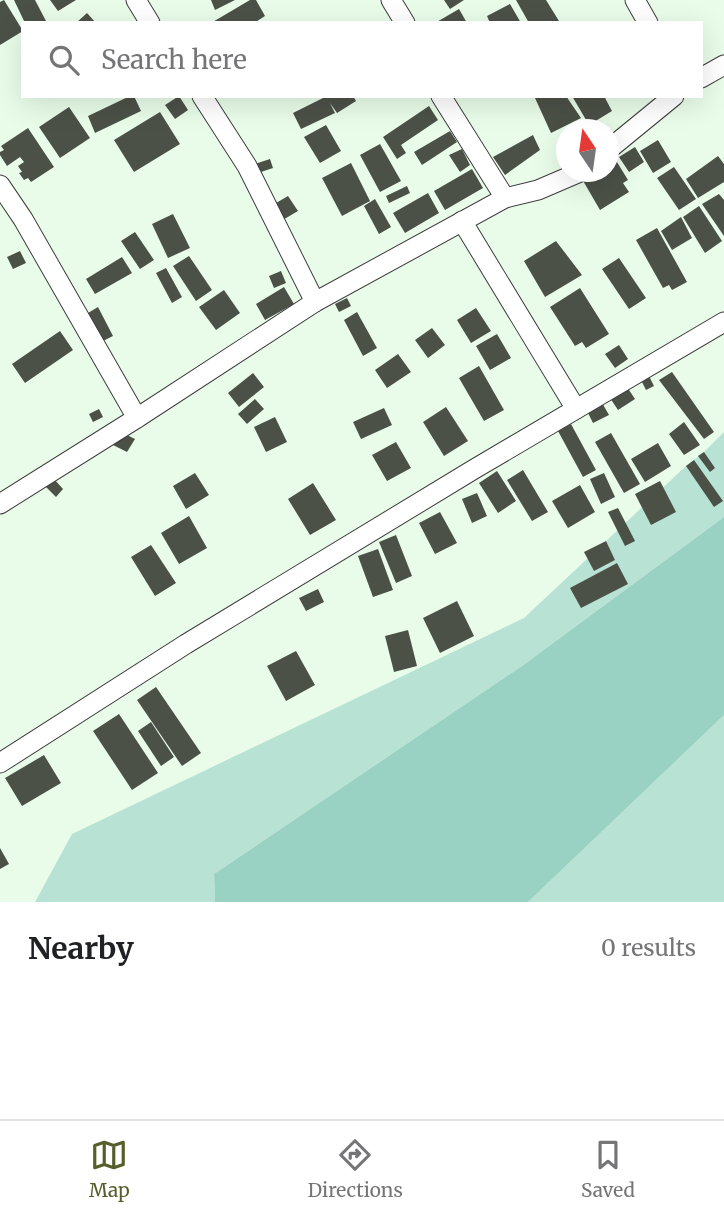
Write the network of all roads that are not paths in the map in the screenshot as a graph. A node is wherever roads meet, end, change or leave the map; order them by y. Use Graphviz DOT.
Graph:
graph roads {
  1 [pos="136,0"];
  2 [pos="391,0"];
  3 [pos="635,0"];
  4 [pos="149,21"];
  5 [pos="404,21"];
  6 [pos="647,21"];
  7 [pos="724,65"];
  8 [pos="703,77"];
  9 [pos="203,98"];
  10 [pos="442,98"];
  11 [pos="672,98"];
  12 [pos="619,141"];
  13 [pos="557,182"];
  14 [pos="0,184"];
  15 [pos="505,198"];
  16 [pos="462,221"];
  17 [pos="314,302"];
  18 [pos="724,322"];
  19 [pos="576,409"];
  20 [pos="137,418"];
  21 [pos="0,504"];
  22 [pos="0,763"];
  1 -- 4 [label="street"];
  2 -- 5 [label="street"];
  3 -- 6 [label="street"];
  7 -- 8 [label="street"];
  9 -- 17 [label="street"];
  10 -- 15 [label="street"];
  11 -- 12 [label="street"];
  13 -- 15 [label="street"];
  14 -- 20 [label="street"];
  15 -- 16 [label="street"];
  16 -- 17 [label="street"];
  16 -- 19 [label="street"];
  17 -- 20 [label="street"];
  18 -- 19 [label="street"];
  19 -- 22 [label="street"];
  20 -- 21 [label="street"];
}
